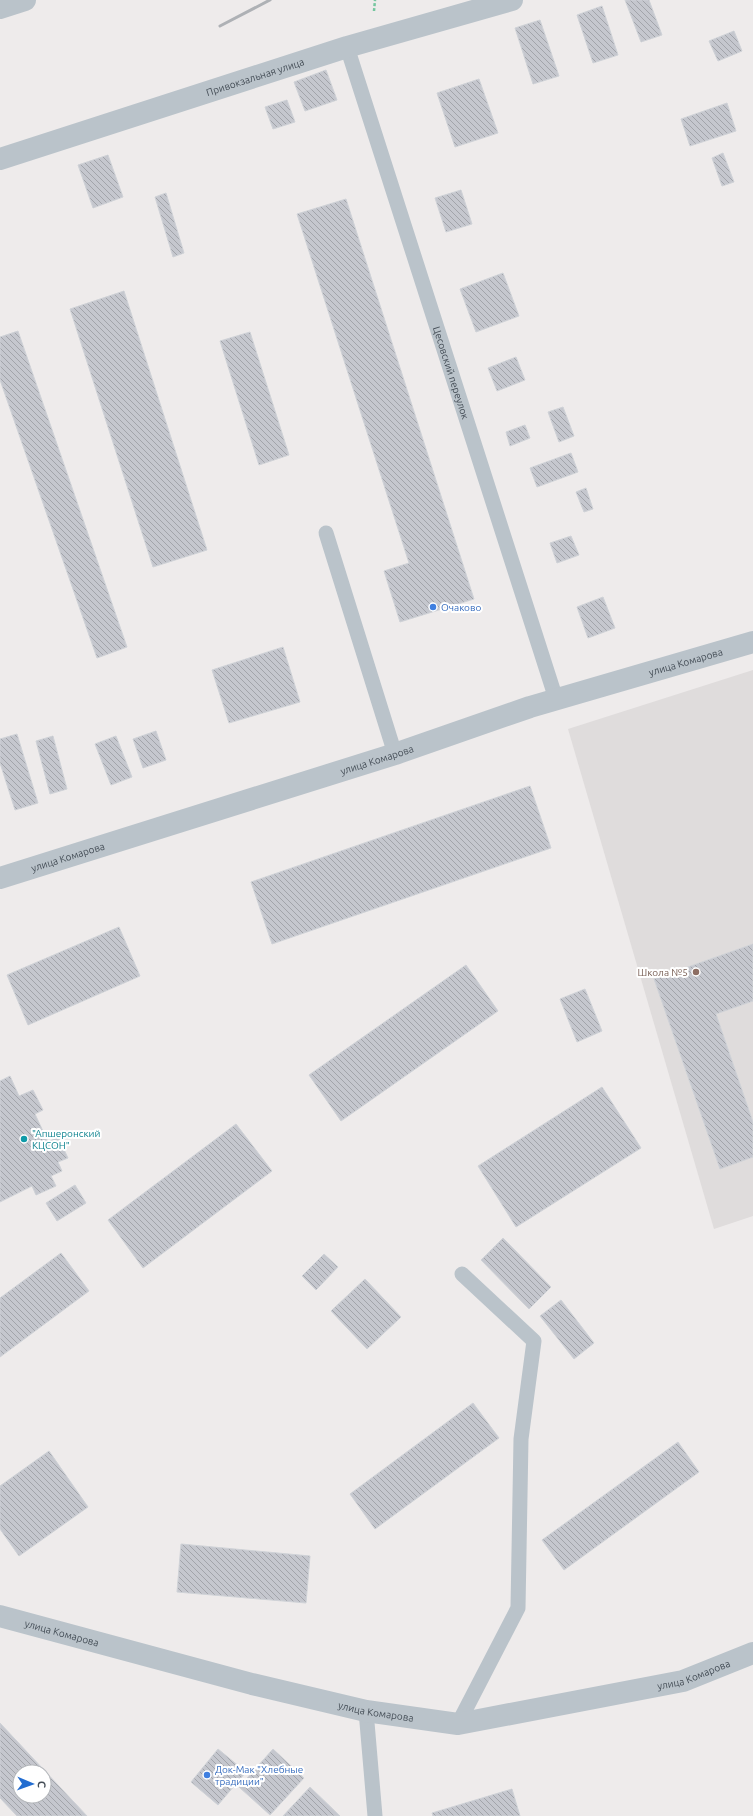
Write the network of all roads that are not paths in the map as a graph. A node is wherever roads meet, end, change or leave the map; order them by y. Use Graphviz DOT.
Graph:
graph roads {
  1 [pos="25,0"];
  2 [pos="512,0"];
  3 [pos="0,8"];
  4 [pos="347,47"];
  5 [pos="0,160"];
  6 [pos="326,533"];
  7 [pos="753,642"];
  8 [pos="556,699"];
  9 [pos="395,754"];
  10 [pos="0,878"];
  11 [pos="462,1274"];
  12 [pos="0,1616"];
  13 [pos="753,1653"];
  14 [pos="366,1711"];
  15 [pos="458,1724"];
  16 [pos="375,1816"];
  1 -- 3 [label="street"];
  2 -- 4 [label="street, Привокзальная улица"];
  4 -- 5 [label="street, Привокзальная улица"];
  4 -- 8 [label="lane, Цесовский переулок"];
  6 -- 9 [label="lane"];
  7 -- 8 [label="street, улица Комарова"];
  8 -- 9 [label="street, улица Комарова"];
  9 -- 10 [label="street, улица Комарова"];
  11 -- 15 [label="lane"];
  12 -- 14 [label="street, улица Комарова"];
  13 -- 15 [label="street, улица Комарова"];
  14 -- 15 [label="street, улица Комарова"];
  14 -- 16 [label="lane"];
}
